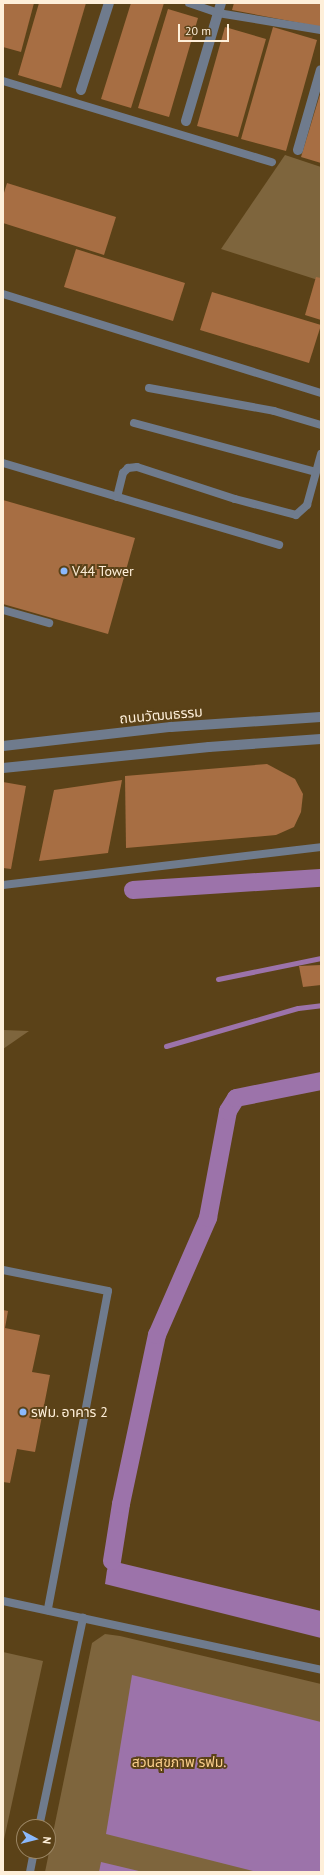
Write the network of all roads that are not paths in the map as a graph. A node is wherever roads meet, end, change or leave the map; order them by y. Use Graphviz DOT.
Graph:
graph roads {
  1 [pos="109,3"];
  2 [pos="189,3"];
  3 [pos="220,8"];
  4 [pos="321,30"];
  5 [pos="321,70"];
  6 [pos="3,81"];
  7 [pos="81,90"];
  8 [pos="186,121"];
  9 [pos="298,150"];
  10 [pos="272,162"];
  11 [pos="3,294"];
  12 [pos="149,388"];
  13 [pos="321,393"];
  14 [pos="134,423"];
  15 [pos="321,425"];
  16 [pos="321,454"];
  17 [pos="3,463"];
  18 [pos="315,472"];
  19 [pos="117,496"];
  20 [pos="279,544"];
  21 [pos="3,610"];
  22 [pos="49,623"];
  23 [pos="321,717"];
  24 [pos="321,739"];
  25 [pos="3,746"];
  26 [pos="3,768"];
  27 [pos="321,847"];
  28 [pos="3,885"];
  29 [pos="3,1270"];
  30 [pos="3,1601"];
  31 [pos="48,1610"];
  32 [pos="83,1618"];
  33 [pos="321,1670"];
  34 [pos="41,1819"];
  35 [pos="32,1859"];
  36 [pos="30,1872"];
  1 -- 7 [label="street"];
  2 -- 3 [label="lane"];
  3 -- 4 [label="lane"];
  3 -- 8 [label="street"];
  5 -- 9 [label="street"];
  6 -- 10 [label="lane"];
  11 -- 13 [label="lane"];
  12 -- 15 [label="lane"];
  14 -- 18 [label="lane"];
  16 -- 18 [label="lane"];
  17 -- 19 [label="lane"];
  18 -- 19 [label="lane"];
  19 -- 20 [label="lane"];
  21 -- 22 [label="lane"];
  23 -- 25 [label="street, ถนนวัฒนธรรม"];
  24 -- 26 [label="street"];
  27 -- 28 [label="lane"];
  29 -- 31 [label="lane"];
  30 -- 31 [label="lane"];
  31 -- 32 [label="lane"];
  32 -- 33 [label="lane"];
  32 -- 34 [label="lane"];
  35 -- 36 [label="lane"];
}
